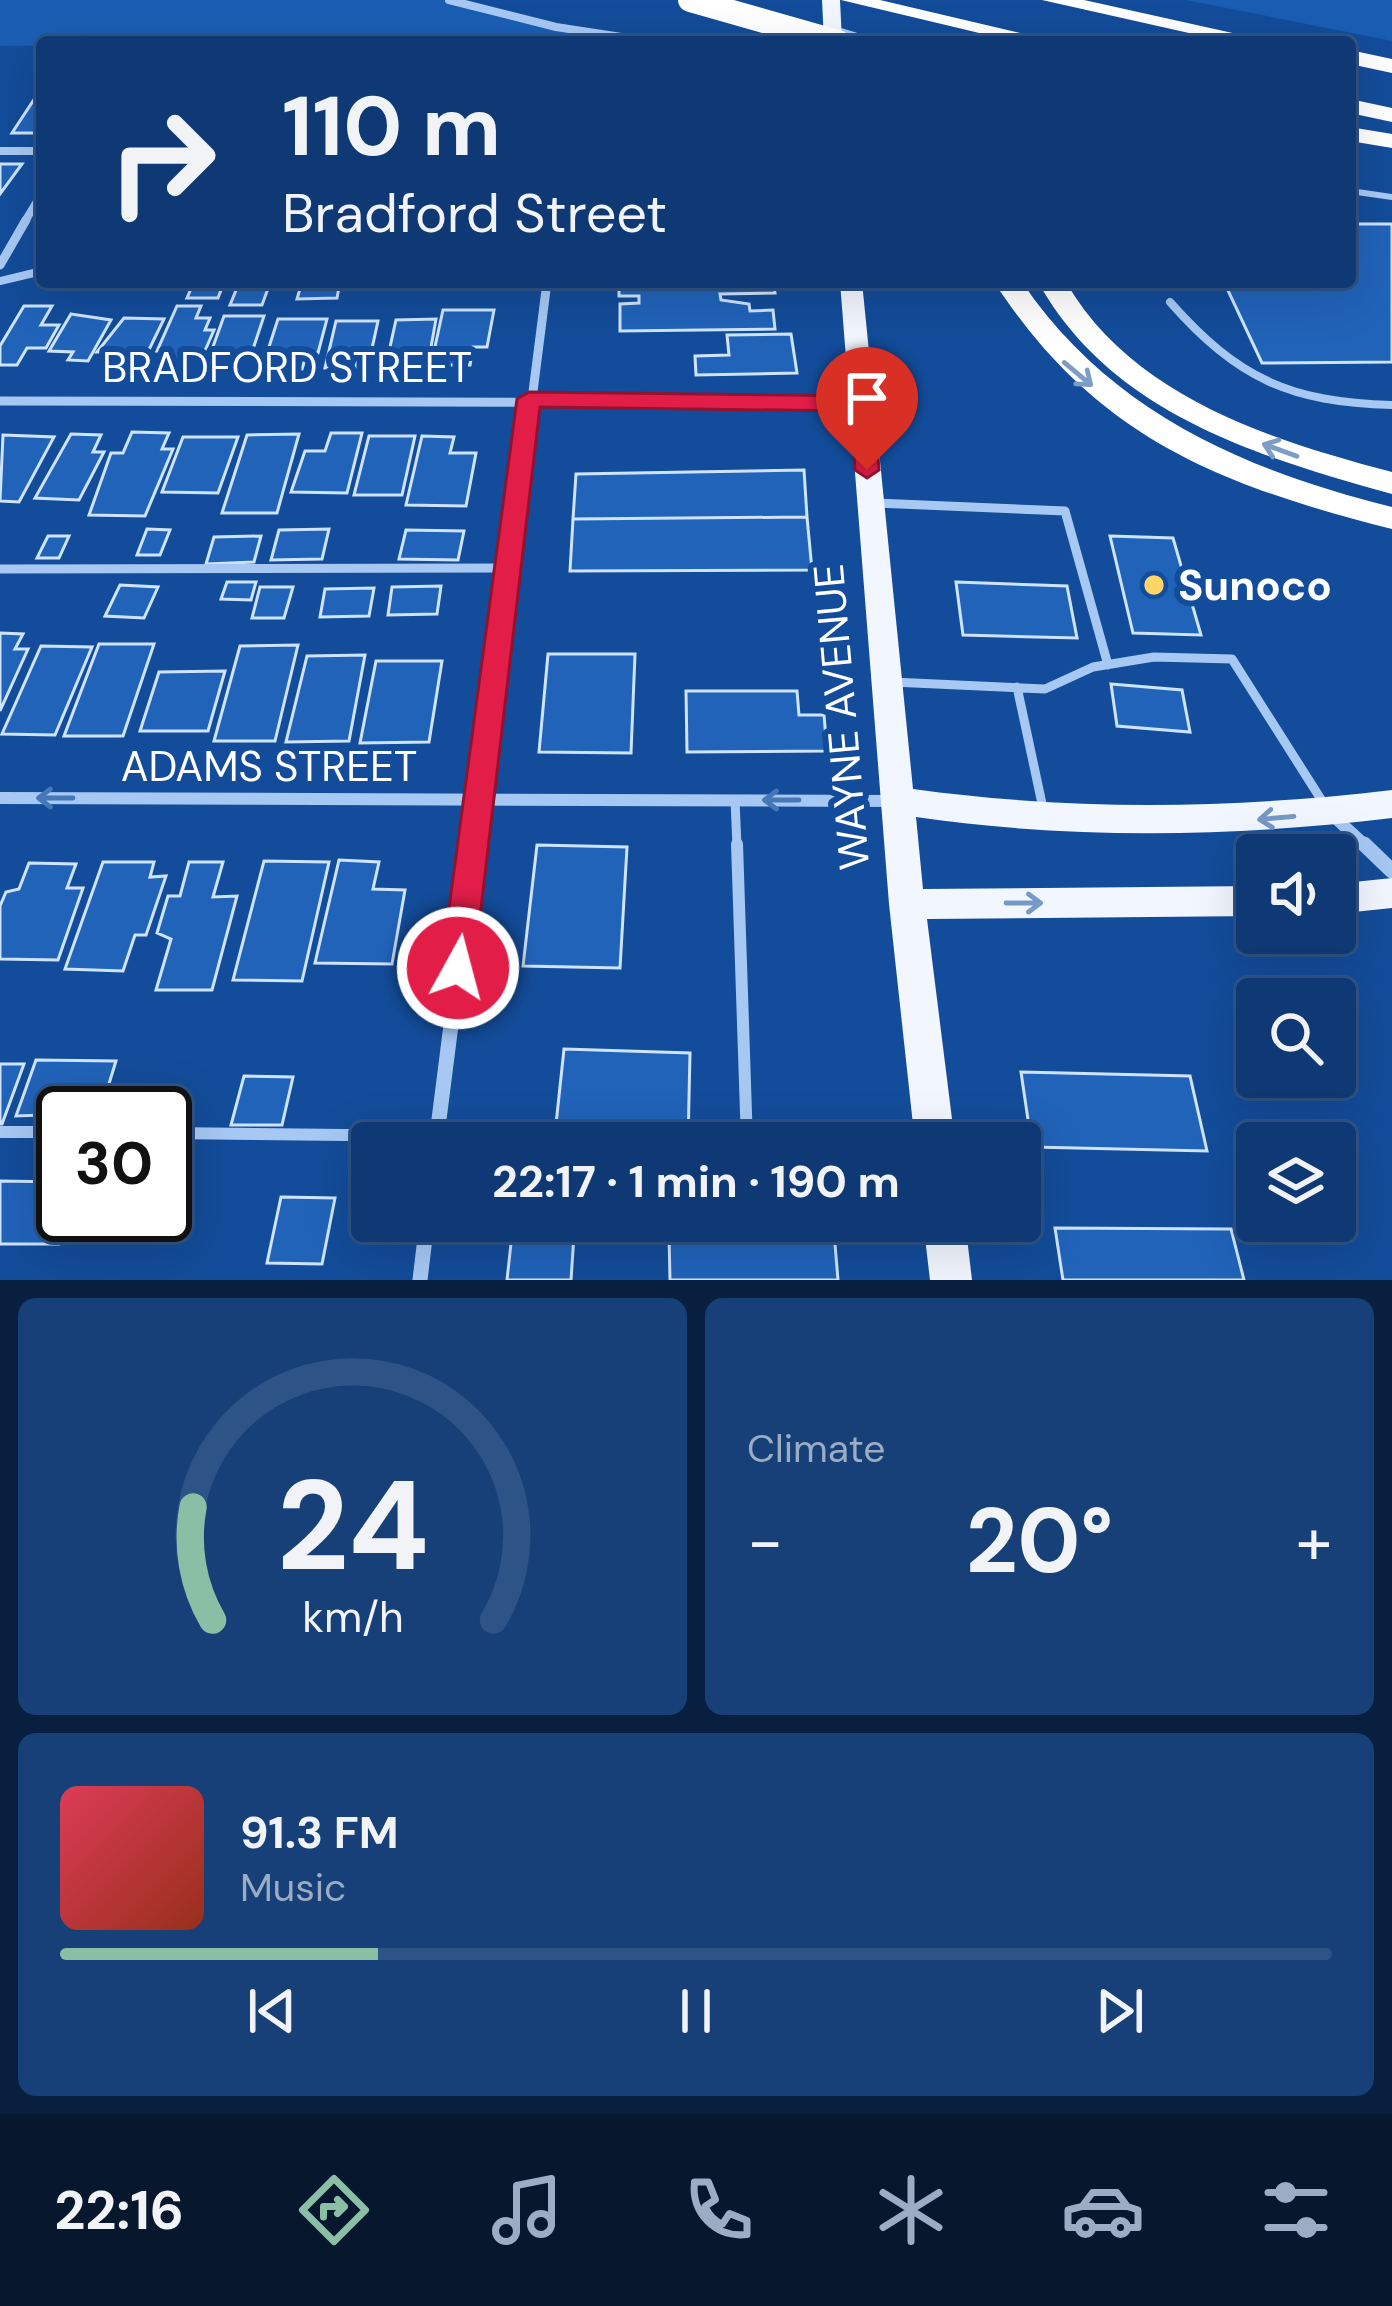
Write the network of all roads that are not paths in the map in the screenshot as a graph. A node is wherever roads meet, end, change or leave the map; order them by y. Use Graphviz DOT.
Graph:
graph roads {
  1 [pos="448,0"];
  2 [pos="690,0"];
  3 [pos="831,0"];
  4 [pos="851,0"];
  5 [pos="1052,0"];
  6 [pos="1096,0"];
  7 [pos="615,36"];
  8 [pos="827,36"];
  9 [pos="835,36"];
  10 [pos="1018,36"];
  11 [pos="1232,36"];
  12 [pos="1256,36"];
  13 [pos="1356,59"];
  14 [pos="1392,67"];
  15 [pos="1356,107"];
  16 [pos="1392,115"];
  17 [pos="1356,135"];
  18 [pos="1392,141"];
  19 [pos="0,151"];
  20 [pos="36,151"];
  21 [pos="1356,192"];
  22 [pos="1392,197"];
  23 [pos="36,203"];
  24 [pos="0,265"];
  25 [pos="36,272"];
  26 [pos="0,281"];
  27 [pos="546,288"];
  28 [pos="852,288"];
  29 [pos="1011,288"];
  30 [pos="1054,288"];
  31 [pos="1170,302"];
  32 [pos="529,399"];
  33 [pos="0,400"];
  34 [pos="862,404"];
  35 [pos="1392,405"];
  36 [pos="1392,483"];
  37 [pos="869,503"];
  38 [pos="1392,518"];
  39 [pos="0,568"];
  40 [pos="507,568"];
  41 [pos="1108,665"];
  42 [pos="886,682"];
  43 [pos="1017,687"];
  44 [pos="0,798"];
  45 [pos="478,800"];
  46 [pos="735,800"];
  47 [pos="898,801"];
  48 [pos="1392,804"];
  49 [pos="1329,812"];
  50 [pos="1045,818"];
  51 [pos="1392,871"];
  52 [pos="1392,892"];
  53 [pos="1356,896"];
  54 [pos="1236,901"];
  55 [pos="907,904"];
  56 [pos="439,1122"];
  57 [pos="746,1122"];
  58 [pos="933,1122"];
  59 [pos="0,1132"];
  60 [pos="36,1132"];
  61 [pos="192,1134"];
  62 [pos="351,1138"];
  63 [pos="425,1242"];
  64 [pos="946,1242"];
  65 [pos="420,1280"];
  66 [pos="951,1280"];
  1 -- 7 [label="street"];
  2 -- 8 [label="highway, bridge"];
  3 -- 9 [label="main road"];
  4 -- 10 [label="highway"];
  5 -- 11 [label="highway"];
  6 -- 12 [label="highway"];
  13 -- 14 [label="highway"];
  15 -- 16 [label="highway"];
  17 -- 18 [label="highway"];
  19 -- 20 [label="street"];
  21 -- 22 [label="lane"];
  23 -- 24 [label="street"];
  25 -- 26 [label="lane"];
  27 -- 32 [label="street"];
  28 -- 34 [label="main road, WAYNE AVENUE"];
  29 -- 38 [label="highway, one-way"];
  36 -- 30 [label="highway, one-way"];
  31 -- 35 [label="lane"];
  32 -- 33 [label="street, BRADFORD STREET"];
  32 -- 34 [label="street, BRADFORD STREET"];
  32 -- 40 [label="street"];
  34 -- 37 [label="main road, WAYNE AVENUE"];
  37 -- 41 [label="lane"];
  37 -- 42 [label="main road, WAYNE AVENUE"];
  39 -- 40 [label="lane"];
  40 -- 45 [label="street"];
  41 -- 43 [label="lane"];
  41 -- 49 [label="lane"];
  42 -- 43 [label="lane"];
  42 -- 47 [label="main road, WAYNE AVENUE"];
  43 -- 50 [label="lane"];
  45 -- 44 [label="street, ADAMS STREET, one-way"];
  45 -- 46 [label="street, ADAMS STREET"];
  45 -- 56 [label="street"];
  47 -- 46 [label="street, ADAMS STREET, one-way"];
  46 -- 57 [label="lane"];
  47 -- 50 [label="main road"];
  47 -- 55 [label="main road, WAYNE AVENUE"];
  48 -- 49 [label="main road"];
  49 -- 50 [label="main road, one-way"];
  49 -- 51 [label="street"];
  52 -- 53 [label="main road"];
  55 -- 54 [label="main road, one-way"];
  55 -- 58 [label="main road, WAYNE AVENUE"];
  59 -- 60 [label="lane"];
  61 -- 62 [label="lane"];
  63 -- 65 [label="street"];
  64 -- 66 [label="main road"];
}
